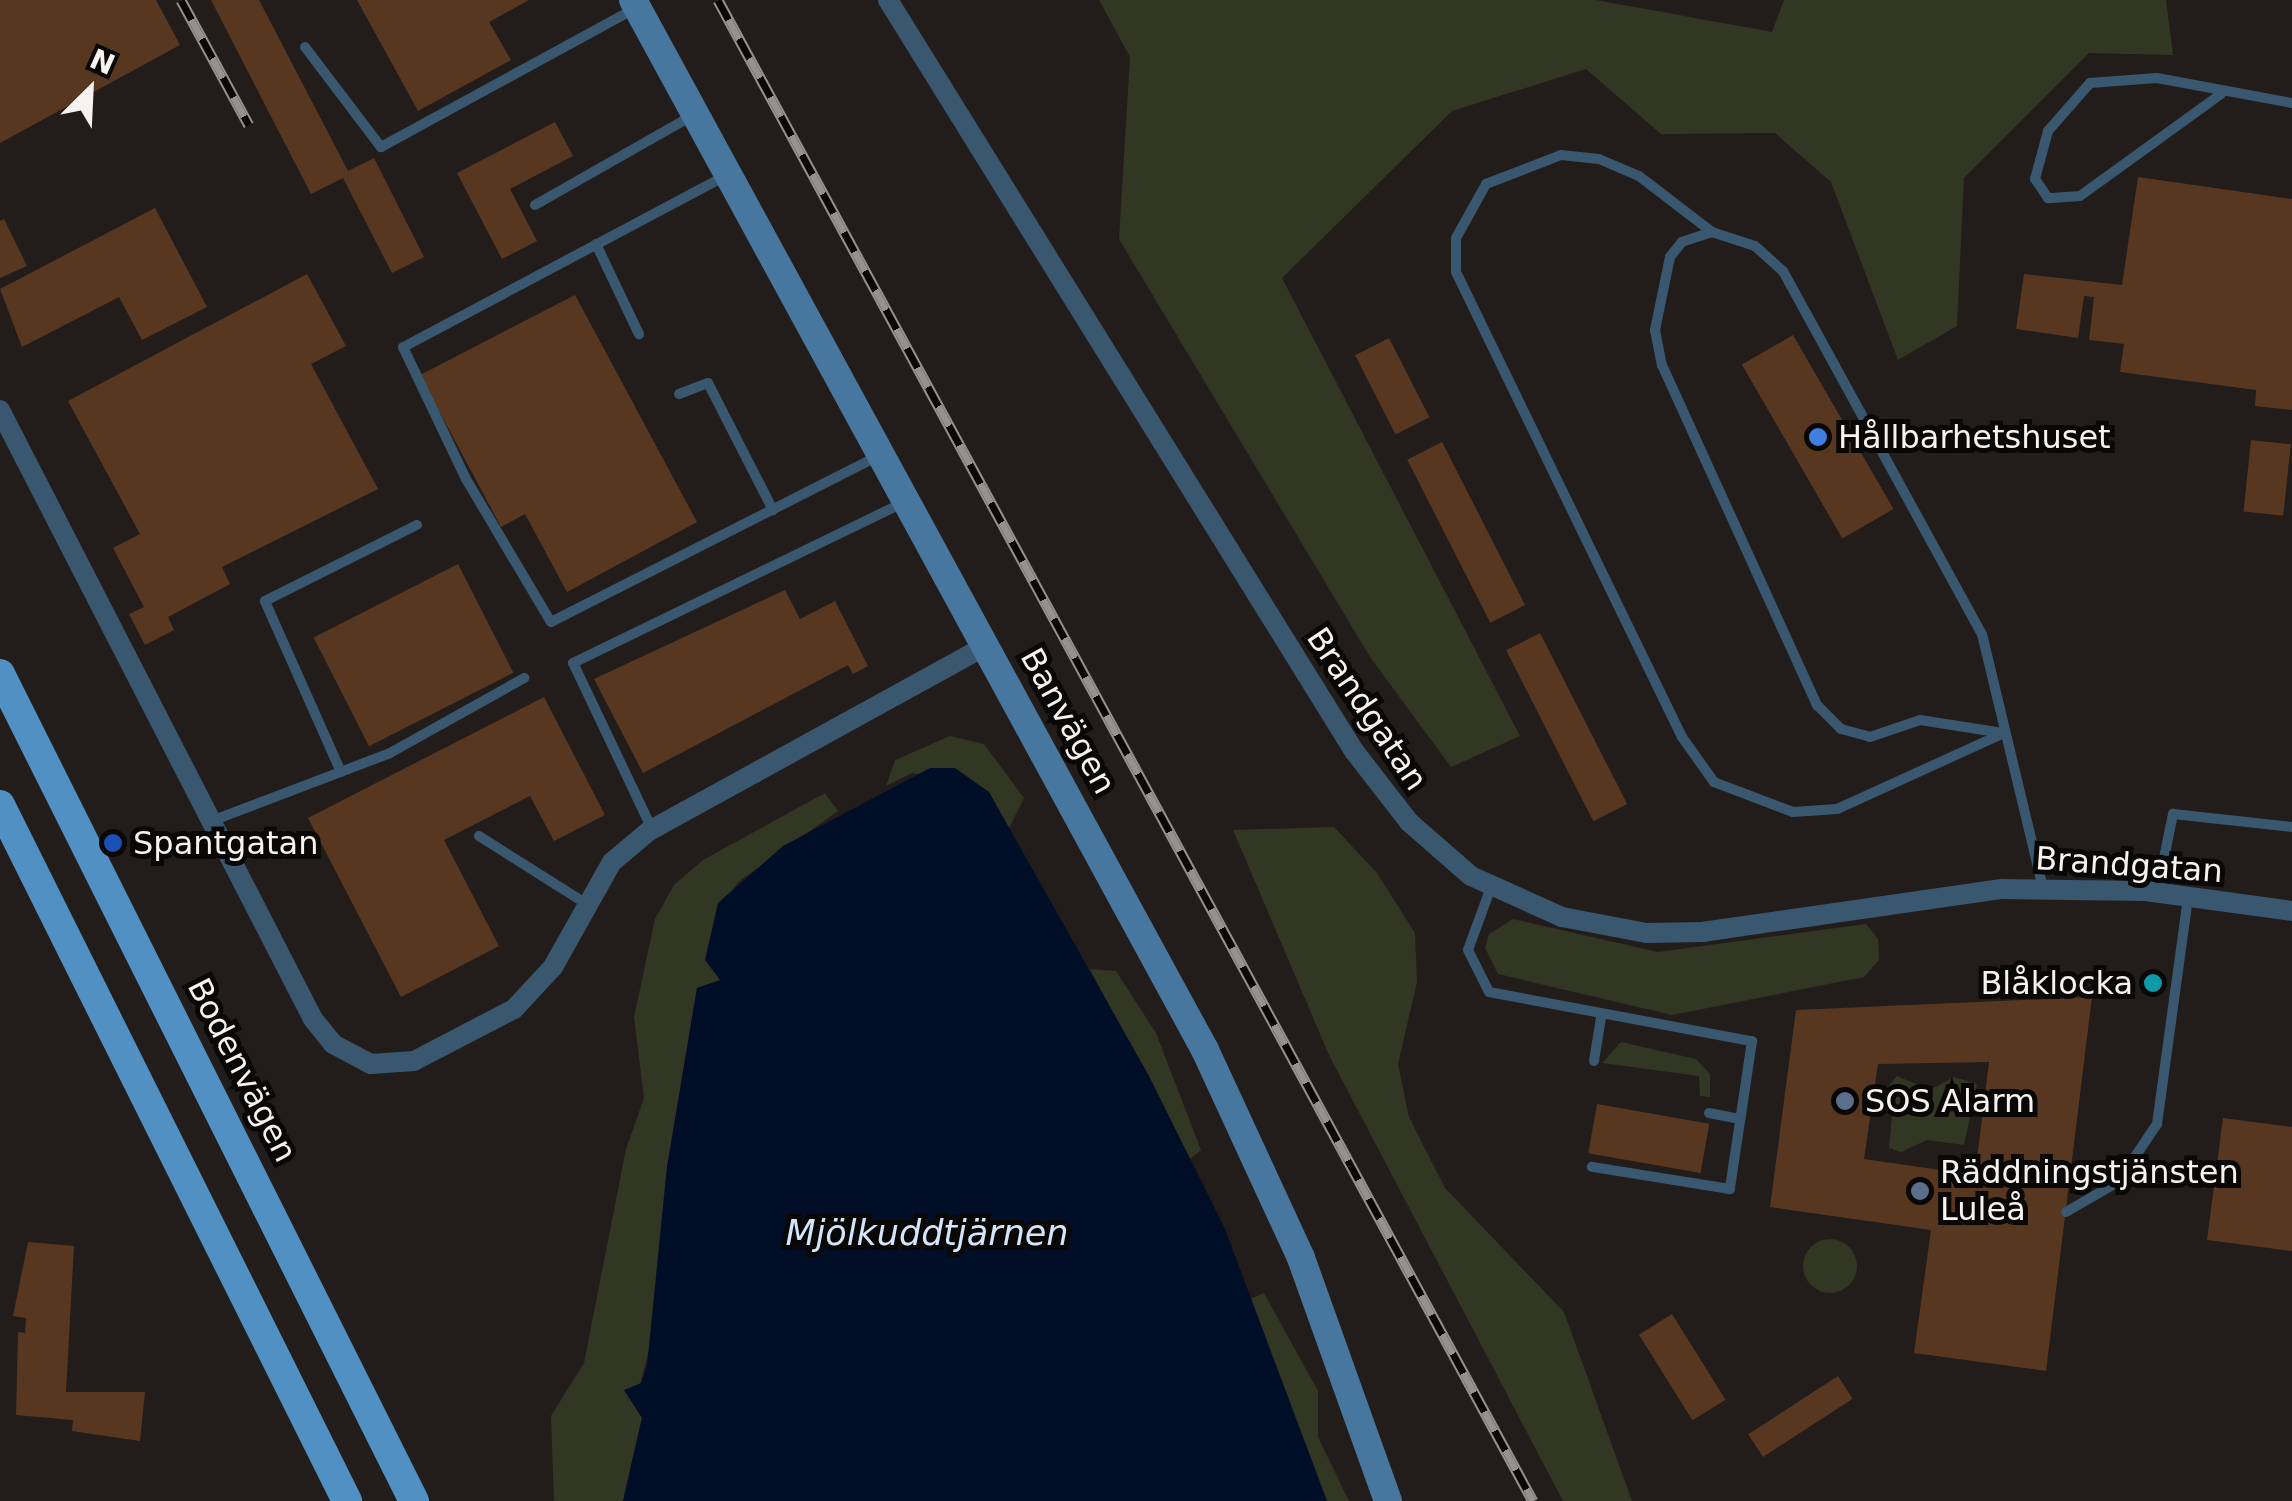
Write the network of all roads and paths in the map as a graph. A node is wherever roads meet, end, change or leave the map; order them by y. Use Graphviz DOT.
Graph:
graph roads {
  1 [pos="888,0"];
  2 [pos="635,4"];
  3 [pos="305,48"];
  4 [pos="2221,94"];
  5 [pos="2292,103"];
  6 [pos="696,114"];
  7 [pos="728,174"];
  8 [pos="534,205"];
  9 [pos="1712,232"];
  10 [pos="596,244"];
  11 [pos="639,334"];
  12 [pos="679,394"];
  13 [pos="0,410"];
  14 [pos="881,455"];
  15 [pos="906,501"];
  16 [pos="773,510"];
  17 [pos="418,526"];
  18 [pos="986,645"];
  19 [pos="0,674"];
  20 [pos="524,678"];
  21 [pos="2004,733"];
  22 [pos="341,772"];
  23 [pos="0,805"];
  24 [pos="214,820"];
  25 [pos="2292,827"];
  26 [pos="652,829"];
  27 [pos="478,836"];
  28 [pos="1491,887"];
  29 [pos="2043,888"];
  30 [pos="2158,892"];
  31 [pos="2188,896"];
  32 [pos="585,904"];
  33 [pos="2292,910"];
  34 [pos="1601,1018"];
  35 [pos="1594,1061"];
  36 [pos="1709,1114"];
  37 [pos="1740,1119"];
  38 [pos="1592,1167"];
  39 [pos="2066,1212"];
  40 [pos="347,1501"];
  41 [pos="414,1501"];
  42 [pos="1388,1501"];
  1 -- 28 [label="street, Brandgatan"];
  2 -- 3 [label="lane"];
  2 -- 6 [label="street, Banvägen"];
  4 -- 4 [label="lane"];
  4 -- 5 [label="lane"];
  6 -- 7 [label="street, Banvägen"];
  6 -- 8 [label="lane"];
  7 -- 10 [label="lane"];
  7 -- 14 [label="street, Banvägen"];
  9 -- 21 [label="lane"];
  9 -- 21 [label="lane"];
  9 -- 21 [label="lane"];
  10 -- 11 [label="lane"];
  10 -- 16 [label="lane"];
  12 -- 16 [label="lane"];
  13 -- 24 [label="street"];
  14 -- 15 [label="street, Banvägen"];
  14 -- 16 [label="lane"];
  15 -- 18 [label="street, Banvägen"];
  15 -- 26 [label="lane"];
  17 -- 22 [label="lane"];
  18 -- 26 [label="street"];
  18 -- 42 [label="street, Banvägen"];
  19 -- 41 [label="main road, Bodenvägen"];
  20 -- 22 [label="lane"];
  21 -- 29 [label="lane"];
  22 -- 24 [label="lane"];
  23 -- 40 [label="main road"];
  24 -- 32 [label="street"];
  25 -- 30 [label="lane"];
  26 -- 32 [label="street"];
  27 -- 32 [label="lane"];
  28 -- 29 [label="street, Brandgatan"];
  28 -- 34 [label="lane"];
  29 -- 30 [label="street, Brandgatan"];
  30 -- 31 [label="street, Brandgatan"];
  31 -- 33 [label="street, Brandgatan"];
  31 -- 39 [label="lane"];
  34 -- 35 [label="lane"];
  34 -- 37 [label="lane"];
  36 -- 37 [label="lane"];
  37 -- 38 [label="lane"];
}
